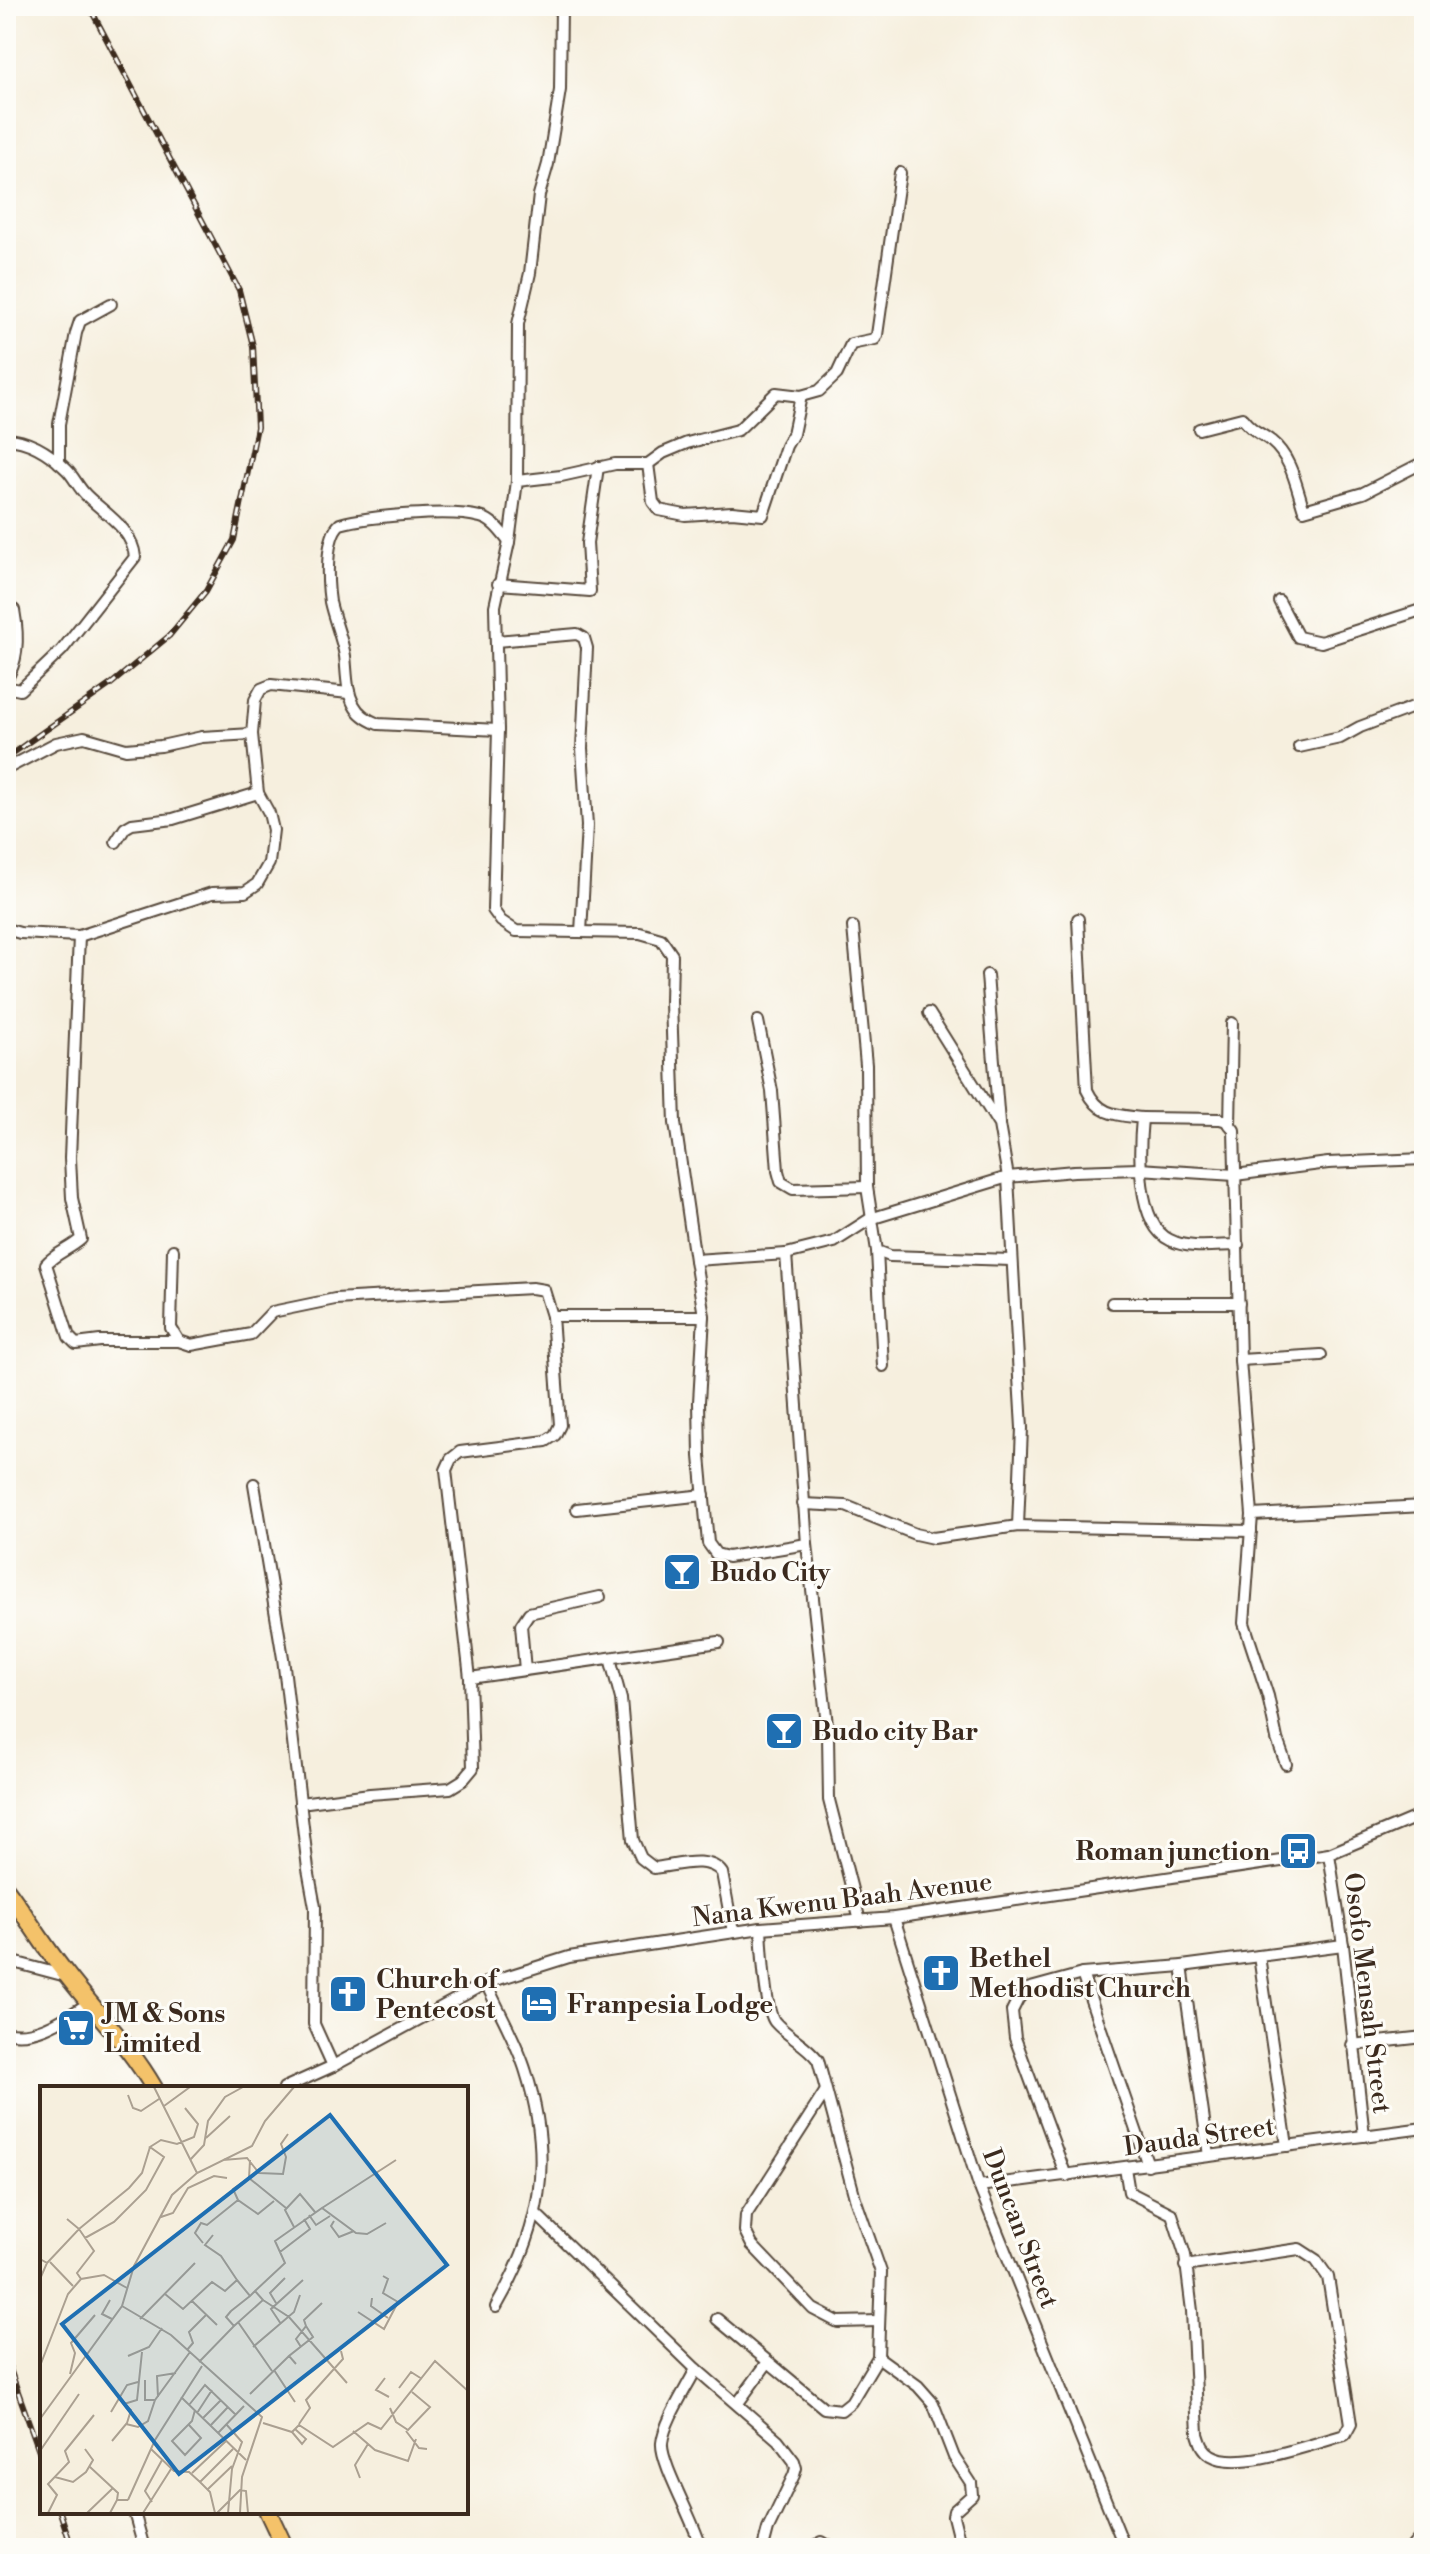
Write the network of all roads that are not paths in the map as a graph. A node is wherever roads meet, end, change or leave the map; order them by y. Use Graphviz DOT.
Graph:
graph roads {
  1 [pos="561,6"];
  2 [pos="900,173"];
  3 [pos="111,304"];
  4 [pos="801,396"];
  5 [pos="1199,429"];
  6 [pos="6,439"];
  7 [pos="59,463"];
  8 [pos="648,464"];
  9 [pos="598,467"];
  10 [pos="1424,472"];
  11 [pos="517,481"];
  12 [pos="509,542"];
  13 [pos="498,584"];
  14 [pos="1279,601"];
  15 [pos="1424,609"];
  16 [pos="14,610"];
  17 [pos="496,641"];
  18 [pos="6,679"];
  19 [pos="6,687"];
  20 [pos="349,693"];
  21 [pos="1424,703"];
  22 [pos="498,730"];
  23 [pos="252,734"];
  24 [pos="1299,747"];
  25 [pos="6,769"];
  26 [pos="258,793"];
  27 [pos="116,842"];
  28 [pos="1078,919"];
  29 [pos="853,927"];
  30 [pos="6,929"];
  31 [pos="581,932"];
  32 [pos="79,936"];
  33 [pos="987,975"];
  34 [pos="929,1013"];
  35 [pos="758,1021"];
  36 [pos="1232,1023"];
  37 [pos="1142,1118"];
  38 [pos="999,1125"];
  39 [pos="1230,1125"];
  40 [pos="1424,1159"];
  41 [pos="1139,1169"];
  42 [pos="1235,1175"];
  43 [pos="1008,1177"];
  44 [pos="867,1187"];
  45 [pos="870,1219"];
  46 [pos="1238,1245"];
  47 [pos="173,1250"];
  48 [pos="877,1251"];
  49 [pos="786,1254"];
  50 [pos="695,1260"];
  51 [pos="1011,1260"];
  52 [pos="1112,1303"];
  53 [pos="1239,1303"];
  54 [pos="552,1316"];
  55 [pos="704,1316"];
  56 [pos="179,1341"];
  57 [pos="1321,1355"];
  58 [pos="1240,1360"];
  59 [pos="883,1366"];
  60 [pos="254,1484"];
  61 [pos="704,1495"];
  62 [pos="803,1504"];
  63 [pos="1424,1506"];
  64 [pos="577,1509"];
  65 [pos="1252,1515"];
  66 [pos="1018,1526"];
  67 [pos="1251,1531"];
  68 [pos="807,1544"];
  69 [pos="600,1597"];
  70 [pos="719,1642"];
  71 [pos="610,1658"];
  72 [pos="525,1670"];
  73 [pos="470,1678"];
  74 [pos="1286,1764"];
  75 [pos="300,1803"];
  76 [pos="1424,1814"];
  77 [pos="1329,1854"];
  78 [pos="6,1889"];
  79 [pos="894,1918"];
  80 [pos="860,1921"];
  81 [pos="761,1928"];
  82 [pos="733,1932"];
  83 [pos="1343,1945"];
  84 [pos="1259,1956"];
  85 [pos="6,1960"];
  86 [pos="1182,1966"];
  87 [pos="1082,1974"];
  88 [pos="67,1976"];
  89 [pos="486,1983"];
  90 [pos="91,2002"];
  91 [pos="6,2032"];
  92 [pos="1424,2037"];
  93 [pos="1352,2045"];
  94 [pos="333,2066"];
  95 [pos="153,2086"];
  96 [pos="288,2086"];
  97 [pos="825,2092"];
  98 [pos="1424,2128"];
  99 [pos="1364,2136"];
  100 [pos="1287,2146"];
  101 [pos="1209,2156"];
  102 [pos="1148,2165"];
  103 [pos="1125,2168"];
  104 [pos="1066,2176"];
  105 [pos="979,2186"];
  106 [pos="536,2214"];
  107 [pos="1185,2266"];
  108 [pos="496,2307"];
  109 [pos="717,2319"];
  110 [pos="879,2321"];
  111 [pos="878,2357"];
  112 [pos="768,2362"];
  113 [pos="696,2369"];
  114 [pos="738,2403"];
  115 [pos="135,2514"];
  116 [pos="269,2514"];
  117 [pos="1424,2533"];
  118 [pos="144,2548"];
  119 [pos="285,2548"];
  120 [pos="701,2548"];
  121 [pos="763,2548"];
  122 [pos="812,2548"];
  123 [pos="832,2548"];
  124 [pos="961,2548"];
  125 [pos="1125,2548"];
  126 [pos="1411,2548"];
  1 -- 11 [label="street"];
  2 -- 4 [label="street"];
  3 -- 7 [label="street"];
  4 -- 8 [label="street"];
  4 -- 8 [label="street"];
  5 -- 10 [label="street"];
  6 -- 7 [label="street"];
  7 -- 19 [label="street"];
  8 -- 9 [label="street"];
  9 -- 11 [label="street"];
  9 -- 13 [label="street"];
  11 -- 12 [label="street"];
  12 -- 13 [label="street"];
  12 -- 20 [label="street"];
  13 -- 17 [label="street"];
  14 -- 15 [label="street"];
  16 -- 18 [label="street"];
  17 -- 22 [label="street"];
  17 -- 31 [label="street"];
  20 -- 22 [label="street"];
  20 -- 23 [label="street"];
  21 -- 24 [label="street"];
  22 -- 31 [label="street"];
  23 -- 25 [label="street"];
  23 -- 26 [label="street"];
  26 -- 27 [label="street"];
  26 -- 32 [label="street"];
  28 -- 37 [label="street"];
  29 -- 44 [label="street"];
  30 -- 32 [label="street"];
  31 -- 50 [label="street"];
  32 -- 56 [label="street"];
  33 -- 38 [label="street"];
  34 -- 38 [label="street"];
  35 -- 44 [label="street"];
  36 -- 39 [label="street"];
  37 -- 39 [label="street"];
  37 -- 41 [label="street"];
  38 -- 43 [label="street"];
  39 -- 42 [label="street"];
  40 -- 42 [label="street"];
  41 -- 42 [label="street"];
  41 -- 43 [label="street"];
  41 -- 46 [label="street"];
  42 -- 46 [label="street"];
  43 -- 45 [label="street"];
  43 -- 51 [label="street"];
  44 -- 45 [label="street"];
  45 -- 48 [label="street"];
  45 -- 49 [label="street"];
  46 -- 53 [label="street"];
  47 -- 56 [label="street"];
  48 -- 51 [label="street"];
  48 -- 59 [label="street"];
  49 -- 50 [label="street"];
  49 -- 62 [label="street"];
  50 -- 55 [label="street"];
  51 -- 66 [label="street"];
  52 -- 53 [label="street"];
  53 -- 58 [label="street"];
  54 -- 55 [label="street"];
  54 -- 56 [label="street"];
  54 -- 73 [label="street"];
  55 -- 61 [label="street"];
  57 -- 58 [label="street"];
  58 -- 65 [label="street"];
  60 -- 75 [label="street"];
  61 -- 64 [label="street"];
  61 -- 68 [label="street"];
  62 -- 66 [label="street"];
  62 -- 68 [label="street"];
  63 -- 65 [label="street"];
  65 -- 67 [label="street"];
  66 -- 67 [label="street"];
  67 -- 74 [label="street"];
  68 -- 80 [label="street"];
  69 -- 72 [label="street"];
  70 -- 71 [label="street"];
  71 -- 72 [label="street"];
  71 -- 82 [label="street"];
  72 -- 73 [label="street"];
  73 -- 75 [label="street"];
  75 -- 94 [label="street"];
  76 -- 77 [label="street, Nana Kwenu Baah Avenue"];
  77 -- 79 [label="street, Nana Kwenu Baah Avenue"];
  77 -- 83 [label="street, Osofo Mensah Street"];
  78 -- 88 [label="main road"];
  79 -- 80 [label="street, Nana Kwenu Baah Avenue"];
  79 -- 105 [label="street, Duncan Street"];
  80 -- 81 [label="street, Nana Kwenu Baah Avenue"];
  81 -- 82 [label="street, Nana Kwenu Baah Avenue"];
  81 -- 97 [label="street"];
  82 -- 89 [label="street, Nana Kwenu Baah Avenue"];
  83 -- 84 [label="street"];
  83 -- 93 [label="street, Osofo Mensah Street"];
  84 -- 86 [label="street"];
  84 -- 100 [label="street"];
  85 -- 88 [label="street"];
  86 -- 87 [label="street"];
  86 -- 101 [label="street"];
  87 -- 102 [label="street"];
  87 -- 104 [label="street"];
  88 -- 90 [label="main road"];
  89 -- 94 [label="street, Nana Kwenu Baah Avenue"];
  89 -- 106 [label="street"];
  90 -- 91 [label="street"];
  90 -- 95 [label="main road"];
  92 -- 93 [label="street"];
  93 -- 99 [label="street, Osofo Mensah Street"];
  94 -- 96 [label="street, Nana Kwenu Baah Avenue"];
  97 -- 110 [label="street"];
  97 -- 110 [label="street"];
  98 -- 99 [label="street, Dauda Street"];
  99 -- 100 [label="street, Dauda Street"];
  100 -- 101 [label="street, Dauda Street"];
  101 -- 102 [label="street, Dauda Street"];
  102 -- 103 [label="street, Dauda Street"];
  103 -- 104 [label="street, Dauda Street"];
  103 -- 107 [label="street"];
  104 -- 105 [label="street, Dauda Street"];
  105 -- 125 [label="street, Duncan Street"];
  106 -- 108 [label="street"];
  106 -- 113 [label="street"];
  107 -- 107 [label="street"];
  109 -- 112 [label="street"];
  110 -- 111 [label="street"];
  111 -- 112 [label="street"];
  111 -- 124 [label="street"];
  112 -- 114 [label="street"];
  113 -- 114 [label="street"];
  113 -- 120 [label="street"];
  114 -- 121 [label="street"];
  115 -- 118 [label="street"];
  116 -- 119 [label="main road"];
  117 -- 126 [label="street"];
  122 -- 123 [label="street"];
}
